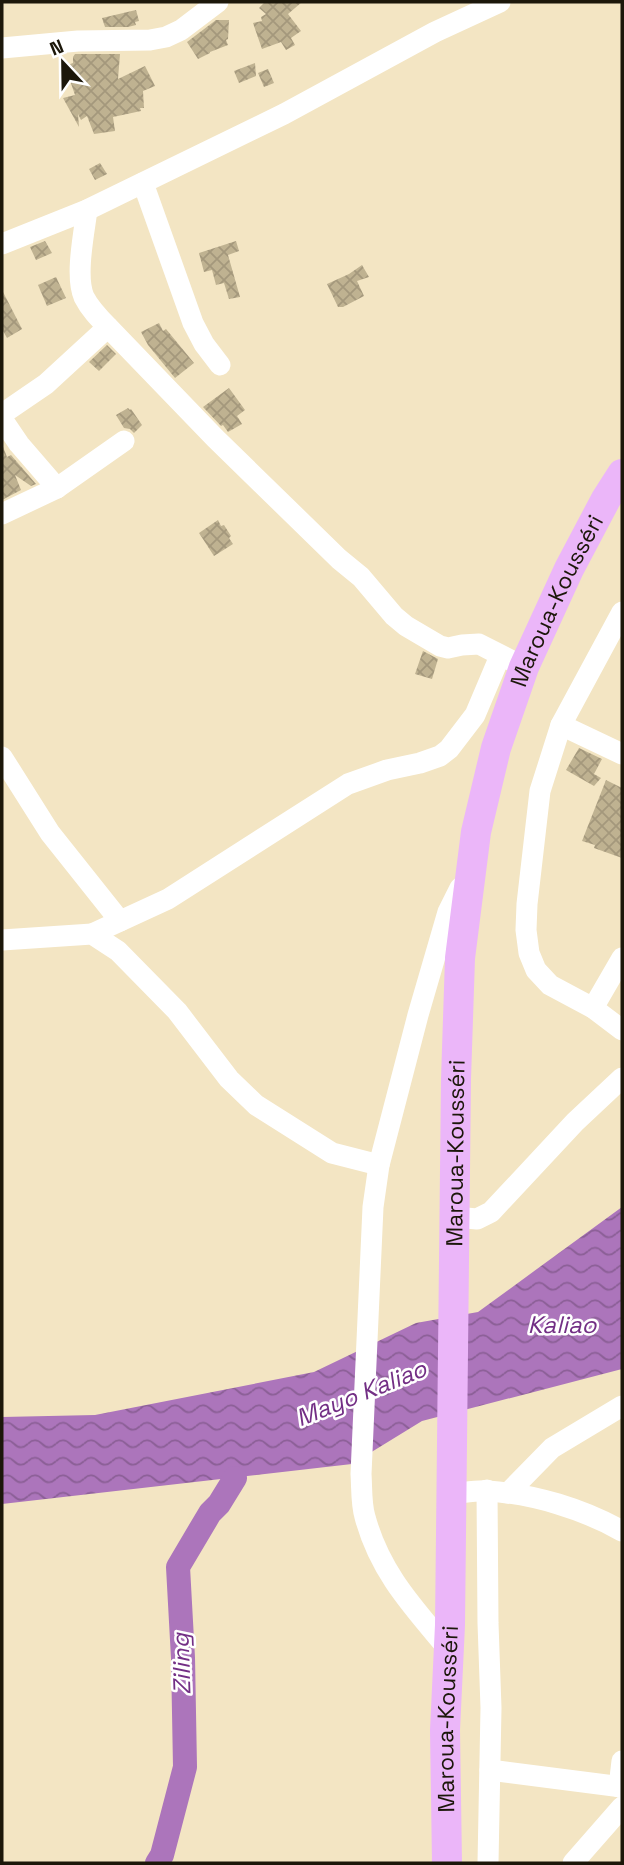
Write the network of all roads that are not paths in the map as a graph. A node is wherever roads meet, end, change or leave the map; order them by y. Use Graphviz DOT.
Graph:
graph roads {
  1 [pos="218,2"];
  2 [pos="500,2"];
  3 [pos="2,48"];
  4 [pos="143,183"];
  5 [pos="87,210"];
  6 [pos="2,244"];
  7 [pos="108,327"];
  8 [pos="220,365"];
  9 [pos="2,416"];
  10 [pos="124,441"];
  11 [pos="622,474"];
  12 [pos="57,488"];
  13 [pos="2,514"];
  14 [pos="622,612"];
  15 [pos="512,661"];
  16 [pos="561,725"];
  17 [pos="622,754"];
  18 [pos="2,757"];
  19 [pos="471,878"];
  20 [pos="120,921"];
  21 [pos="92,934"];
  22 [pos="2,940"];
  23 [pos="622,958"];
  24 [pos="593,1008"];
  25 [pos="622,1030"];
  26 [pos="622,1078"];
  27 [pos="379,1165"];
  28 [pos="456,1217"];
  29 [pos="622,1406"];
  30 [pos="497,1492"];
  31 [pos="451,1494"];
  32 [pos="622,1531"];
  33 [pos="449,1650"];
  34 [pos="622,1761"];
  35 [pos="490,1770"];
  36 [pos="621,1794"];
  37 [pos="447,1863"];
  38 [pos="488,1863"];
  39 [pos="573,1863"];
  1 -- 3 [label="street"];
  2 -- 4 [label="street"];
  4 -- 5 [label="street"];
  4 -- 8 [label="street"];
  5 -- 6 [label="street"];
  5 -- 7 [label="street"];
  7 -- 9 [label="street"];
  7 -- 15 [label="street"];
  9 -- 12 [label="street"];
  10 -- 12 [label="street"];
  11 -- 15 [label="highway, Maroua-Kousséri"];
  12 -- 13 [label="street"];
  14 -- 16 [label="street"];
  15 -- 19 [label="highway, Maroua-Kousséri"];
  15 -- 20 [label="street"];
  16 -- 17 [label="street"];
  16 -- 24 [label="street"];
  18 -- 20 [label="street"];
  19 -- 27 [label="street"];
  19 -- 28 [label="highway, Maroua-Kousséri"];
  20 -- 21 [label="street"];
  21 -- 22 [label="street"];
  21 -- 27 [label="street"];
  23 -- 24 [label="street"];
  24 -- 25 [label="street"];
  26 -- 28 [label="street"];
  27 -- 33 [label="street"];
  28 -- 31 [label="highway, Maroua-Kousséri"];
  29 -- 30 [label="street"];
  30 -- 31 [label="street"];
  30 -- 32 [label="street"];
  30 -- 35 [label="street"];
  31 -- 33 [label="highway, Maroua-Kousséri"];
  33 -- 37 [label="highway, Maroua-Kousséri"];
  34 -- 36 [label="street"];
  35 -- 36 [label="street"];
  35 -- 38 [label="street"];
  36 -- 39 [label="street"];
}
